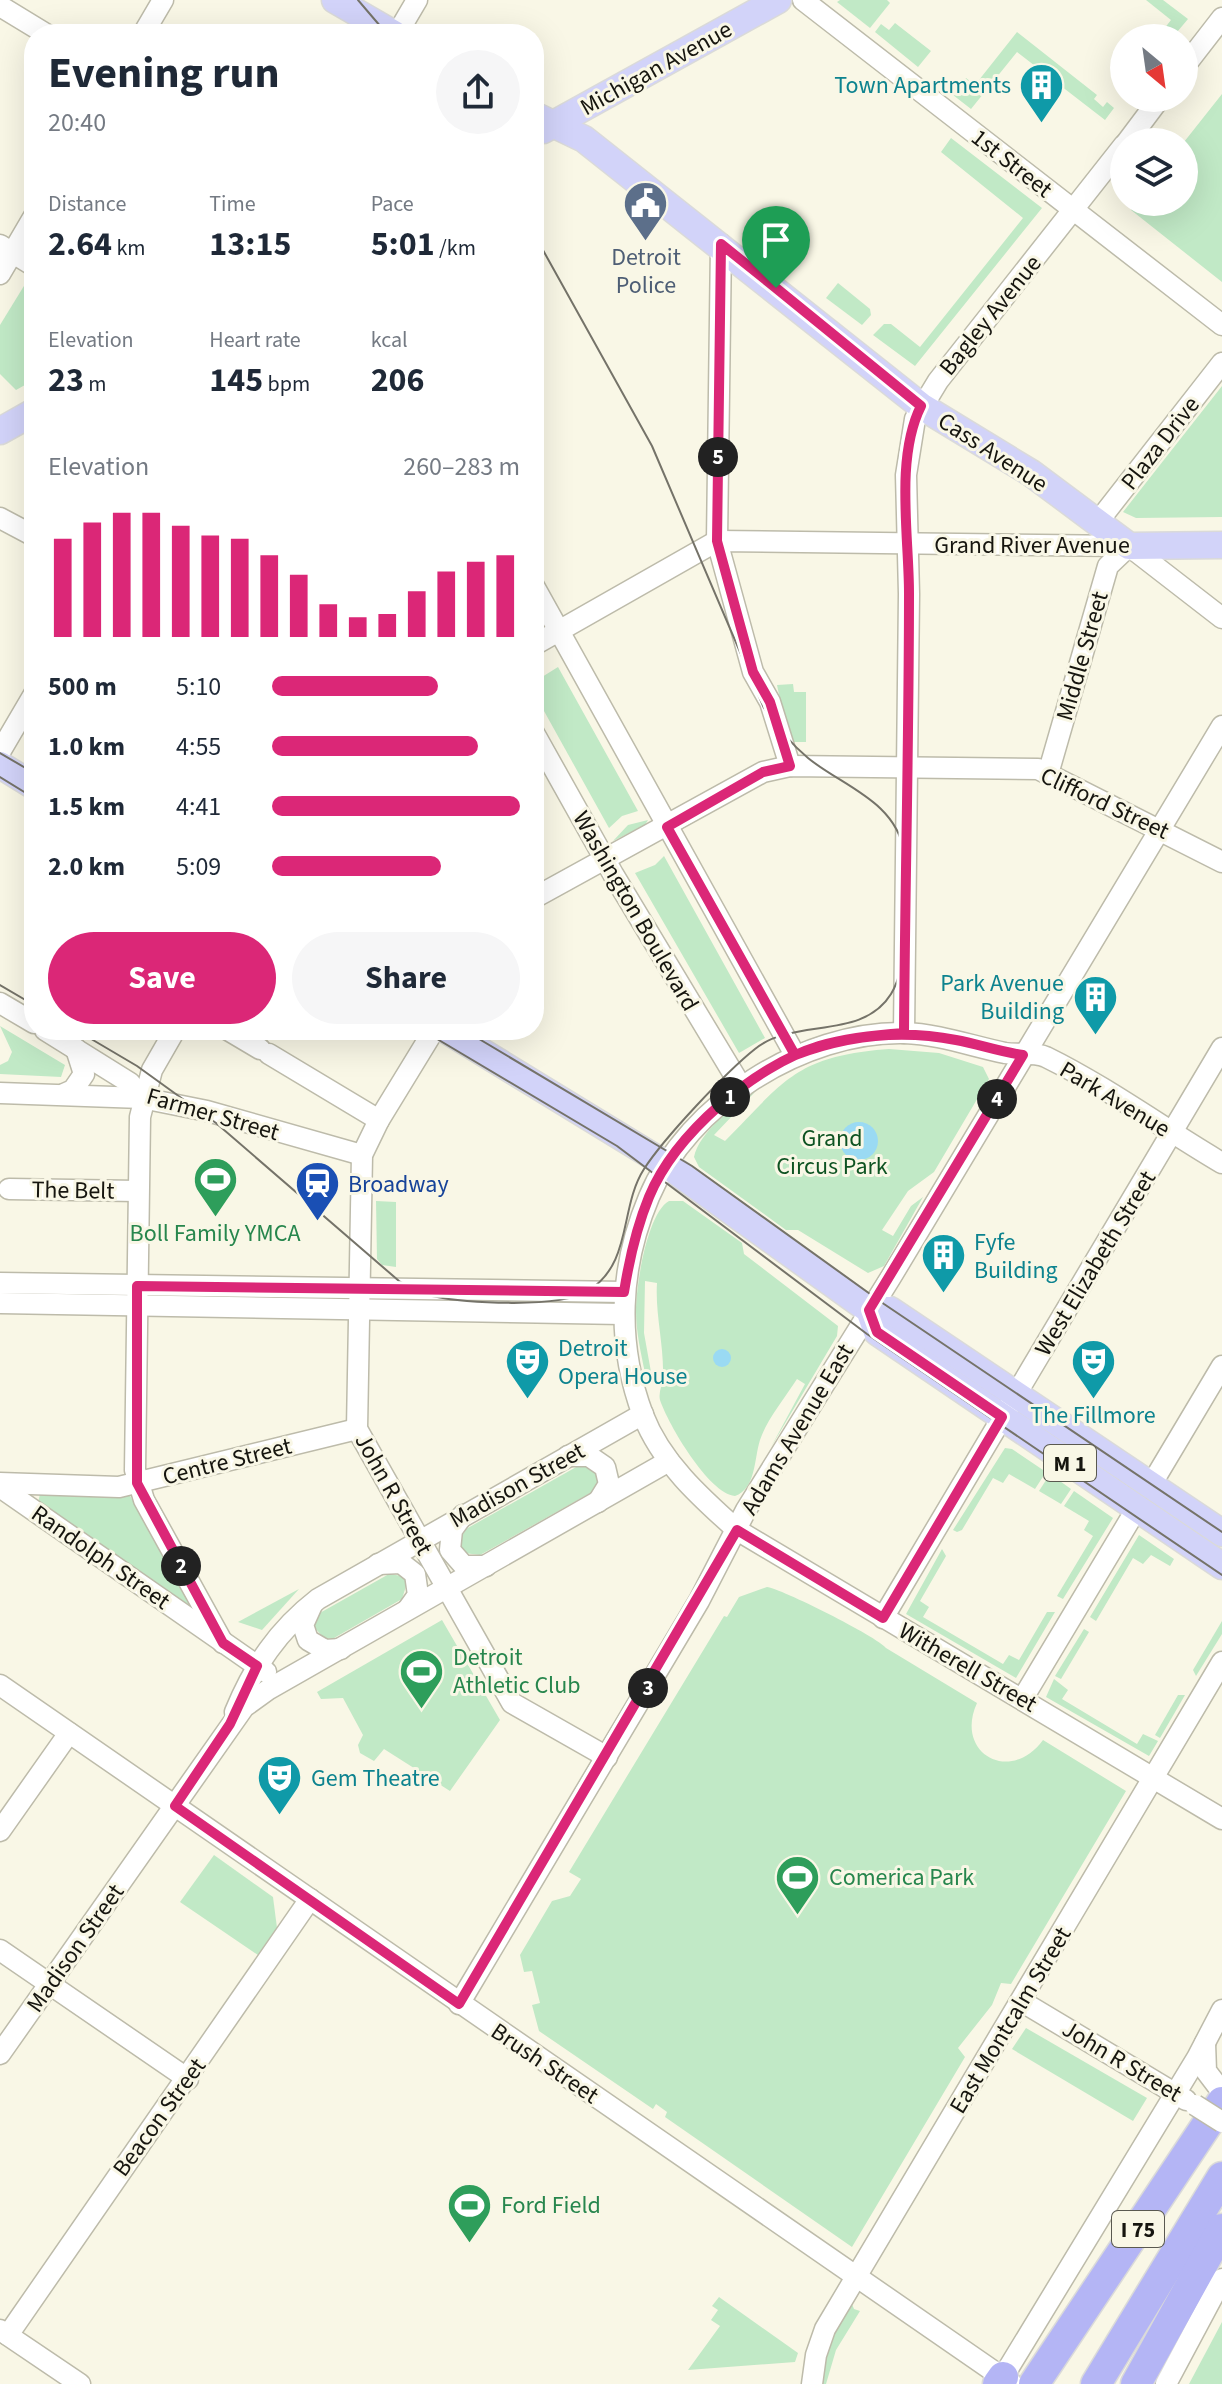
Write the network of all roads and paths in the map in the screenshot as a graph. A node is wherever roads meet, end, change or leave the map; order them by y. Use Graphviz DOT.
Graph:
graph roads {
  1 [pos="163,0"];
  2 [pos="335,0"];
  3 [pos="417,0"];
  4 [pos="778,0"];
  5 [pos="803,0"];
  6 [pos="0,6"];
  7 [pos="1222,18"];
  8 [pos="30,24"];
  9 [pos="149,24"];
  10 [pos="377,24"];
  11 [pos="401,24"];
  12 [pos="1198,49"];
  13 [pos="1149,112"];
  14 [pos="544,123"];
  15 [pos="544,126"];
  16 [pos="1137,128"];
  17 [pos="1110,163"];
  18 [pos="1073,210"];
  19 [pos="24,228"];
  20 [pos="721,244"];
  21 [pos="6,249"];
  22 [pos="24,260"];
  23 [pos="0,274"];
  24 [pos="1222,325"];
  25 [pos="1222,363"];
  26 [pos="921,406"];
  27 [pos="24,418"];
  28 [pos="0,431"];
  29 [pos="0,518"];
  30 [pos="1097,523"];
  31 [pos="24,531"];
  32 [pos="717,541"];
  33 [pos="909,544"];
  34 [pos="1222,545"];
  35 [pos="1129,546"];
  36 [pos="544,604"];
  37 [pos="1222,618"];
  38 [pos="559,631"];
  39 [pos="544,639"];
  40 [pos="24,711"];
  41 [pos="1222,726"];
  42 [pos="544,751"];
  43 [pos="0,752"];
  44 [pos="0,765"];
  45 [pos="790,766"];
  46 [pos="907,766"];
  47 [pos="1048,774"];
  48 [pos="24,780"];
  49 [pos="667,827"];
  50 [pos="1161,829"];
  51 [pos="605,861"];
  52 [pos="1222,862"];
  53 [pos="544,893"];
  54 [pos="0,1003"];
  55 [pos="24,1017"];
  56 [pos="904,1033"];
  57 [pos="61,1040"];
  58 [pos="169,1040"];
  59 [pos="244,1040"];
  60 [pos="428,1040"];
  61 [pos="462,1040"];
  62 [pos="1222,1048"];
  63 [pos="76,1049"];
  64 [pos="795,1055"];
  65 [pos="1023,1055"];
  66 [pos="742,1088"];
  67 [pos="0,1093"];
  68 [pos="64,1094"];
  69 [pos="142,1098"];
  70 [pos="379,1120"];
  71 [pos="1171,1133"];
  72 [pos="362,1155"];
  73 [pos="1222,1163"];
  74 [pos="667,1165"];
  75 [pos="9,1189"];
  76 [pos="138,1191"];
  77 [pos="0,1283"];
  78 [pos="357,1288"];
  79 [pos="624,1292"];
  80 [pos="137,1295"];
  81 [pos="0,1303"];
  82 [pos="357,1310"];
  83 [pos="869,1310"];
  84 [pos="622,1314"];
  85 [pos="1222,1366"];
  86 [pos="1017,1394"];
  87 [pos="643,1414"];
  88 [pos="1002,1417"];
  89 [pos="357,1429"];
  90 [pos="568,1456"];
  91 [pos="669,1461"];
  92 [pos="137,1483"];
  93 [pos="0,1485"];
  94 [pos="1151,1485"];
  95 [pos="595,1504"];
  96 [pos="1137,1508"];
  97 [pos="463,1515"];
  98 [pos="737,1530"];
  99 [pos="1222,1533"];
  100 [pos="419,1540"];
  101 [pos="374,1566"];
  102 [pos="486,1566"];
  103 [pos="1222,1566"];
  104 [pos="446,1588"];
  105 [pos="318,1599"];
  106 [pos="402,1614"];
  107 [pos="883,1618"];
  108 [pos="223,1643"];
  109 [pos="341,1649"];
  110 [pos="1222,1662"];
  111 [pos="257,1666"];
  112 [pos="281,1683"];
  113 [pos="0,1685"];
  114 [pos="1023,1698"];
  115 [pos="230,1724"];
  116 [pos="69,1733"];
  117 [pos="607,1757"];
  118 [pos="1153,1778"];
  119 [pos="175,1806"];
  120 [pos="1222,1819"];
  121 [pos="0,1831"];
  122 [pos="310,1899"];
  123 [pos="0,1950"];
  124 [pos="50,1983"];
  125 [pos="1021,2001"];
  126 [pos="459,2004"];
  127 [pos="1222,2010"];
  128 [pos="1205,2043"];
  129 [pos="0,2054"];
  130 [pos="188,2079"];
  131 [pos="1176,2093"];
  132 [pos="1214,2098"];
  133 [pos="1222,2122"];
  134 [pos="1222,2177"];
  135 [pos="1222,2229"];
  136 [pos="857,2277"];
  137 [pos="1222,2279"];
  138 [pos="4,2332"];
  139 [pos="1006,2382"];
  140 [pos="80,2384"];
  141 [pos="812,2384"];
  142 [pos="1034,2384"];
  143 [pos="1061,2384"];
  144 [pos="1096,2384"];
  145 [pos="1136,2384"];
  146 [pos="1166,2384"];
  1 -- 9 [label="street"];
  2 -- 10 [label="main road"];
  3 -- 11 [label="street"];
  4 -- 14 [label="main road, Michigan Avenue"];
  5 -- 18 [label="street, 1st Street"];
  6 -- 8 [label="street"];
  7 -- 12 [label="street"];
  13 -- 16 [label="street, Bagley Avenue"];
  15 -- 20 [label="main road, Cass Avenue"];
  17 -- 18 [label="street, Bagley Avenue"];
  18 -- 24 [label="street, 1st Street"];
  18 -- 26 [label="street, Bagley Avenue"];
  19 -- 21 [label="street"];
  20 -- 26 [label="main road, Cass Avenue"];
  20 -- 32 [label="street"];
  21 -- 22 [label="street"];
  21 -- 23 [label="street"];
  25 -- 30 [label="street, Plaza Drive"];
  26 -- 30 [label="main road, Cass Avenue"];
  26 -- 33 [label="street, Bagley Avenue"];
  27 -- 28 [label="main road"];
  29 -- 31 [label="street"];
  30 -- 35 [label="main road, Cass Avenue"];
  32 -- 33 [label="street, Grand River Avenue"];
  32 -- 38 [label="street"];
  32 -- 45 [label="street"];
  33 -- 35 [label="street, Grand River Avenue"];
  33 -- 46 [label="street, Bagley Avenue"];
  34 -- 35 [label="main road, Grand River Avenue"];
  35 -- 37 [label="street, Cass Avenue"];
  35 -- 47 [label="street, Middle Street"];
  36 -- 38 [label="street"];
  38 -- 39 [label="street"];
  38 -- 49 [label="street"];
  40 -- 43 [label="street"];
  41 -- 50 [label="street, Adams Avenue East"];
  42 -- 51 [label="street, Washington Boulevard"];
  44 -- 48 [label="main road"];
  45 -- 46 [label="street, Clifford Street"];
  45 -- 49 [label="street, Clifford Street"];
  46 -- 47 [label="street, Clifford Street"];
  46 -- 56 [label="street, Bagley Avenue"];
  47 -- 50 [label="street, Clifford Street"];
  49 -- 51 [label="street, Clifford Street"];
  49 -- 64 [label="street"];
  50 -- 52 [label="street, Clifford Street"];
  50 -- 65 [label="street, Adams Avenue East"];
  51 -- 53 [label="street, Clifford Street"];
  51 -- 66 [label="street, Washington Boulevard"];
  54 -- 55 [label="street"];
  56 -- 64 [label="street, Park Avenue"];
  56 -- 65 [label="street, Park Avenue"];
  57 -- 63 [label="street, Farmer Street"];
  58 -- 69 [label="street"];
  59 -- 70 [label="street"];
  60 -- 70 [label="street, John R Street"];
  61 -- 74 [label="main road"];
  62 -- 71 [label="street, West Elizabeth Street"];
  63 -- 68 [label="street"];
  63 -- 69 [label="street, Farmer Street"];
  64 -- 66 [label="street, Park Avenue"];
  65 -- 71 [label="street, Park Avenue"];
  65 -- 83 [label="street, Adams Avenue East"];
  66 -- 74 [label="street, Park Avenue"];
  67 -- 68 [label="street"];
  68 -- 69 [label="street"];
  69 -- 72 [label="street, Farmer Street"];
  69 -- 76 [label="street"];
  70 -- 72 [label="street, John R Street"];
  71 -- 73 [label="street, Park Avenue"];
  71 -- 86 [label="street, West Elizabeth Street"];
  72 -- 78 [label="street, John R Street"];
  74 -- 79 [label="street, Witherell Street"];
  74 -- 83 [label="main road"];
  75 -- 76 [label="street, The Belt"];
  76 -- 80 [label="street"];
  77 -- 80 [label="street"];
  78 -- 79 [label="street"];
  78 -- 80 [label="street"];
  78 -- 82 [label="street, John R Street"];
  79 -- 84 [label="street, Witherell Street"];
  80 -- 81 [label="street"];
  80 -- 82 [label="street"];
  80 -- 92 [label="street"];
  82 -- 84 [label="street"];
  82 -- 89 [label="street, John R Street"];
  83 -- 86 [label="main road, M 1"];
  83 -- 88 [label="main road, M 1"];
  83 -- 98 [label="street, Adams Avenue East"];
  84 -- 87 [label="street, Witherell Street"];
  85 -- 94 [label="street"];
  86 -- 88 [label="street, West Elizabeth Street"];
  86 -- 94 [label="main road, M 1"];
  87 -- 90 [label="street, Madison Street"];
  87 -- 91 [label="street, Witherell Street"];
  88 -- 96 [label="main road, M 1"];
  88 -- 107 [label="street, West Elizabeth Street"];
  89 -- 92 [label="street, Centre Street"];
  89 -- 100 [label="street, John R Street"];
  90 -- 95 [label="street"];
  90 -- 97 [label="street, Madison Street"];
  91 -- 95 [label="street, Madison Street"];
  91 -- 98 [label="street, Witherell Street"];
  92 -- 93 [label="street, Centre Street"];
  92 -- 108 [label="street"];
  93 -- 108 [label="street, Randolph Street"];
  94 -- 99 [label="main road, M 1"];
  95 -- 102 [label="street, Madison Street"];
  96 -- 103 [label="main road, M 1"];
  96 -- 114 [label="street"];
  97 -- 100 [label="street, Madison Street"];
  97 -- 102 [label="street"];
  98 -- 107 [label="street, Witherell Street"];
  98 -- 117 [label="street, Adams Avenue East"];
  100 -- 101 [label="street, Madison Street"];
  100 -- 104 [label="street, John R Street"];
  101 -- 105 [label="street, Madison Street"];
  101 -- 106 [label="street"];
  102 -- 104 [label="street, Madison Street"];
  104 -- 106 [label="street, Madison Street"];
  104 -- 117 [label="street, John R Street"];
  105 -- 109 [label="street"];
  105 -- 111 [label="street, Madison Street"];
  106 -- 109 [label="street, Madison Street"];
  107 -- 114 [label="street, Witherell Street"];
  108 -- 111 [label="street, Randolph Street"];
  109 -- 112 [label="street, Madison Street"];
  110 -- 118 [label="street, East Montcalm Street"];
  111 -- 112 [label="street, Randolph Street"];
  111 -- 115 [label="street, Madison Street"];
  112 -- 115 [label="street, Madison Street"];
  113 -- 116 [label="street, Brush Street"];
  114 -- 118 [label="street, Witherell Street"];
  115 -- 119 [label="street, Madison Street"];
  116 -- 119 [label="street, Brush Street"];
  116 -- 121 [label="street"];
  117 -- 126 [label="street, Adams Avenue East"];
  118 -- 120 [label="street, Witherell Street"];
  118 -- 125 [label="street, East Montcalm Street"];
  119 -- 122 [label="street, Brush Street"];
  119 -- 124 [label="street, Madison Street"];
  122 -- 126 [label="street, Brush Street"];
  122 -- 130 [label="street, Beacon Street"];
  123 -- 124 [label="street"];
  124 -- 129 [label="street, Madison Street"];
  124 -- 130 [label="street"];
  125 -- 131 [label="street, John R Street"];
  125 -- 136 [label="street, East Montcalm Street"];
  126 -- 136 [label="street, Brush Street"];
  127 -- 128 [label="street"];
  128 -- 131 [label="street"];
  128 -- 132 [label="street"];
  130 -- 138 [label="street, Beacon Street"];
  131 -- 132 [label="street, John R Street"];
  131 -- 139 [label="street"];
  132 -- 133 [label="street, John R Street, bridge"];
  132 -- 142 [label="highway, I 75"];
  132 -- 143 [label="highway"];
  134 -- 144 [label="highway"];
  135 -- 145 [label="highway"];
  136 -- 139 [label="street, Brush Street"];
  136 -- 141 [label="street, East Montcalm Street"];
  137 -- 146 [label="street"];
  138 -- 140 [label="street"];
}
